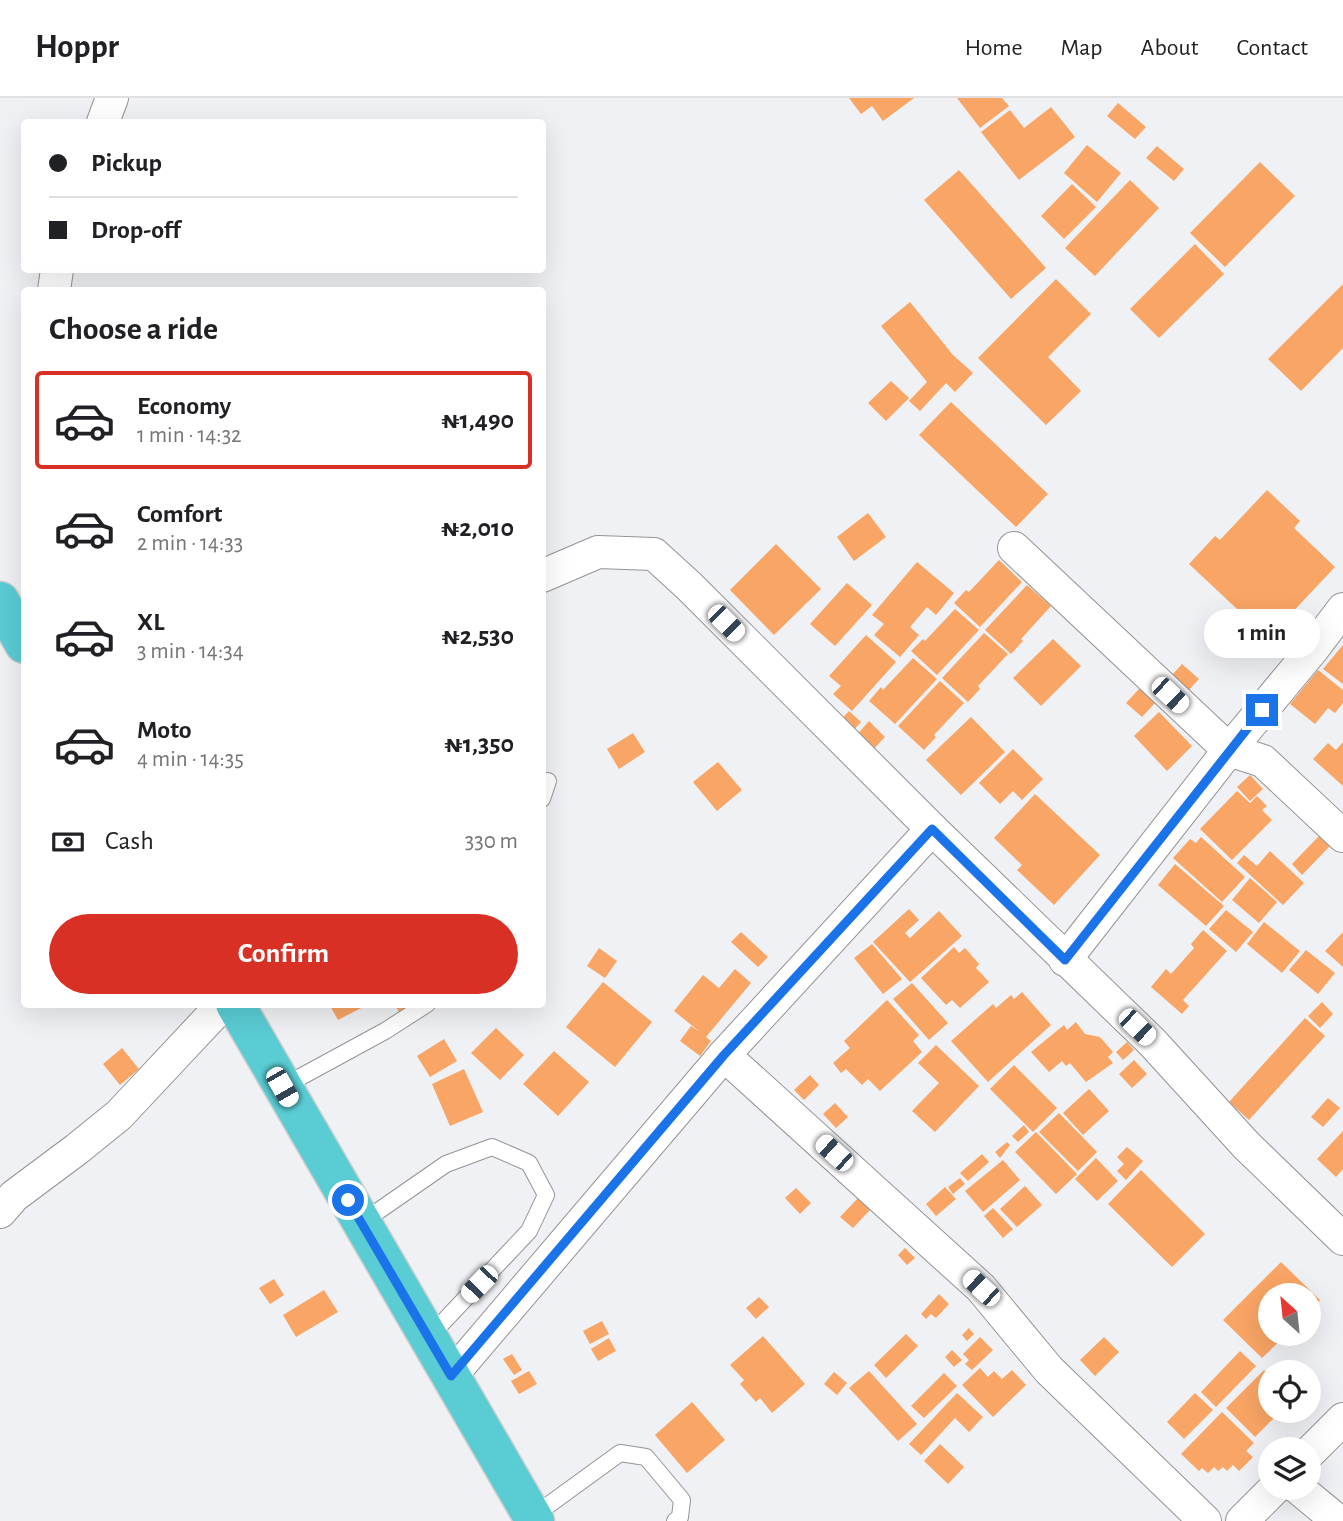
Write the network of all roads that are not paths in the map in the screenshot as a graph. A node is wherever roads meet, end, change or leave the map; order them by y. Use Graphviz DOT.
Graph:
graph roads {
  1 [pos="112,98"];
  2 [pos="104,119"];
  3 [pos="1014,548"];
  4 [pos="546,574"];
  5 [pos="1343,609"];
  6 [pos="1229,750"];
  7 [pos="548,781"];
  8 [pos="546,787"];
  9 [pos="932,829"];
  10 [pos="1343,836"];
  11 [pos="1065,960"];
  12 [pos="219,1008"];
  13 [pos="236,1008"];
  14 [pos="421,1008"];
  15 [pos="724,1055"];
  16 [pos="282,1087"];
  17 [pos="0,1212"];
  18 [pos="361,1223"];
  19 [pos="1343,1239"];
  20 [pos="428,1338"];
  21 [pos="451,1376"];
  22 [pos="1343,1419"];
  23 [pos="1321,1441"];
  24 [pos="1263,1500"];
  25 [pos="1313,1500"];
  26 [pos="534,1519"];
  27 [pos="675,1521"];
  28 [pos="1205,1521"];
  29 [pos="1242,1521"];
  30 [pos="1338,1521"];
  1 -- 2 [label="street"];
  3 -- 6 [label="street"];
  4 -- 9 [label="street"];
  5 -- 6 [label="street"];
  6 -- 10 [label="street"];
  6 -- 11 [label="street"];
  7 -- 8 [label="lane"];
  9 -- 11 [label="street"];
  9 -- 15 [label="street"];
  11 -- 19 [label="street"];
  12 -- 17 [label="street"];
  13 -- 16 [label="highway"];
  14 -- 16 [label="lane"];
  15 -- 21 [label="street"];
  15 -- 28 [label="street"];
  16 -- 18 [label="highway"];
  18 -- 20 [label="highway"];
  18 -- 20 [label="lane"];
  20 -- 21 [label="highway"];
  21 -- 26 [label="highway"];
  22 -- 23 [label="street"];
  24 -- 29 [label="street"];
  25 -- 30 [label="street"];
  26 -- 27 [label="lane"];
}
